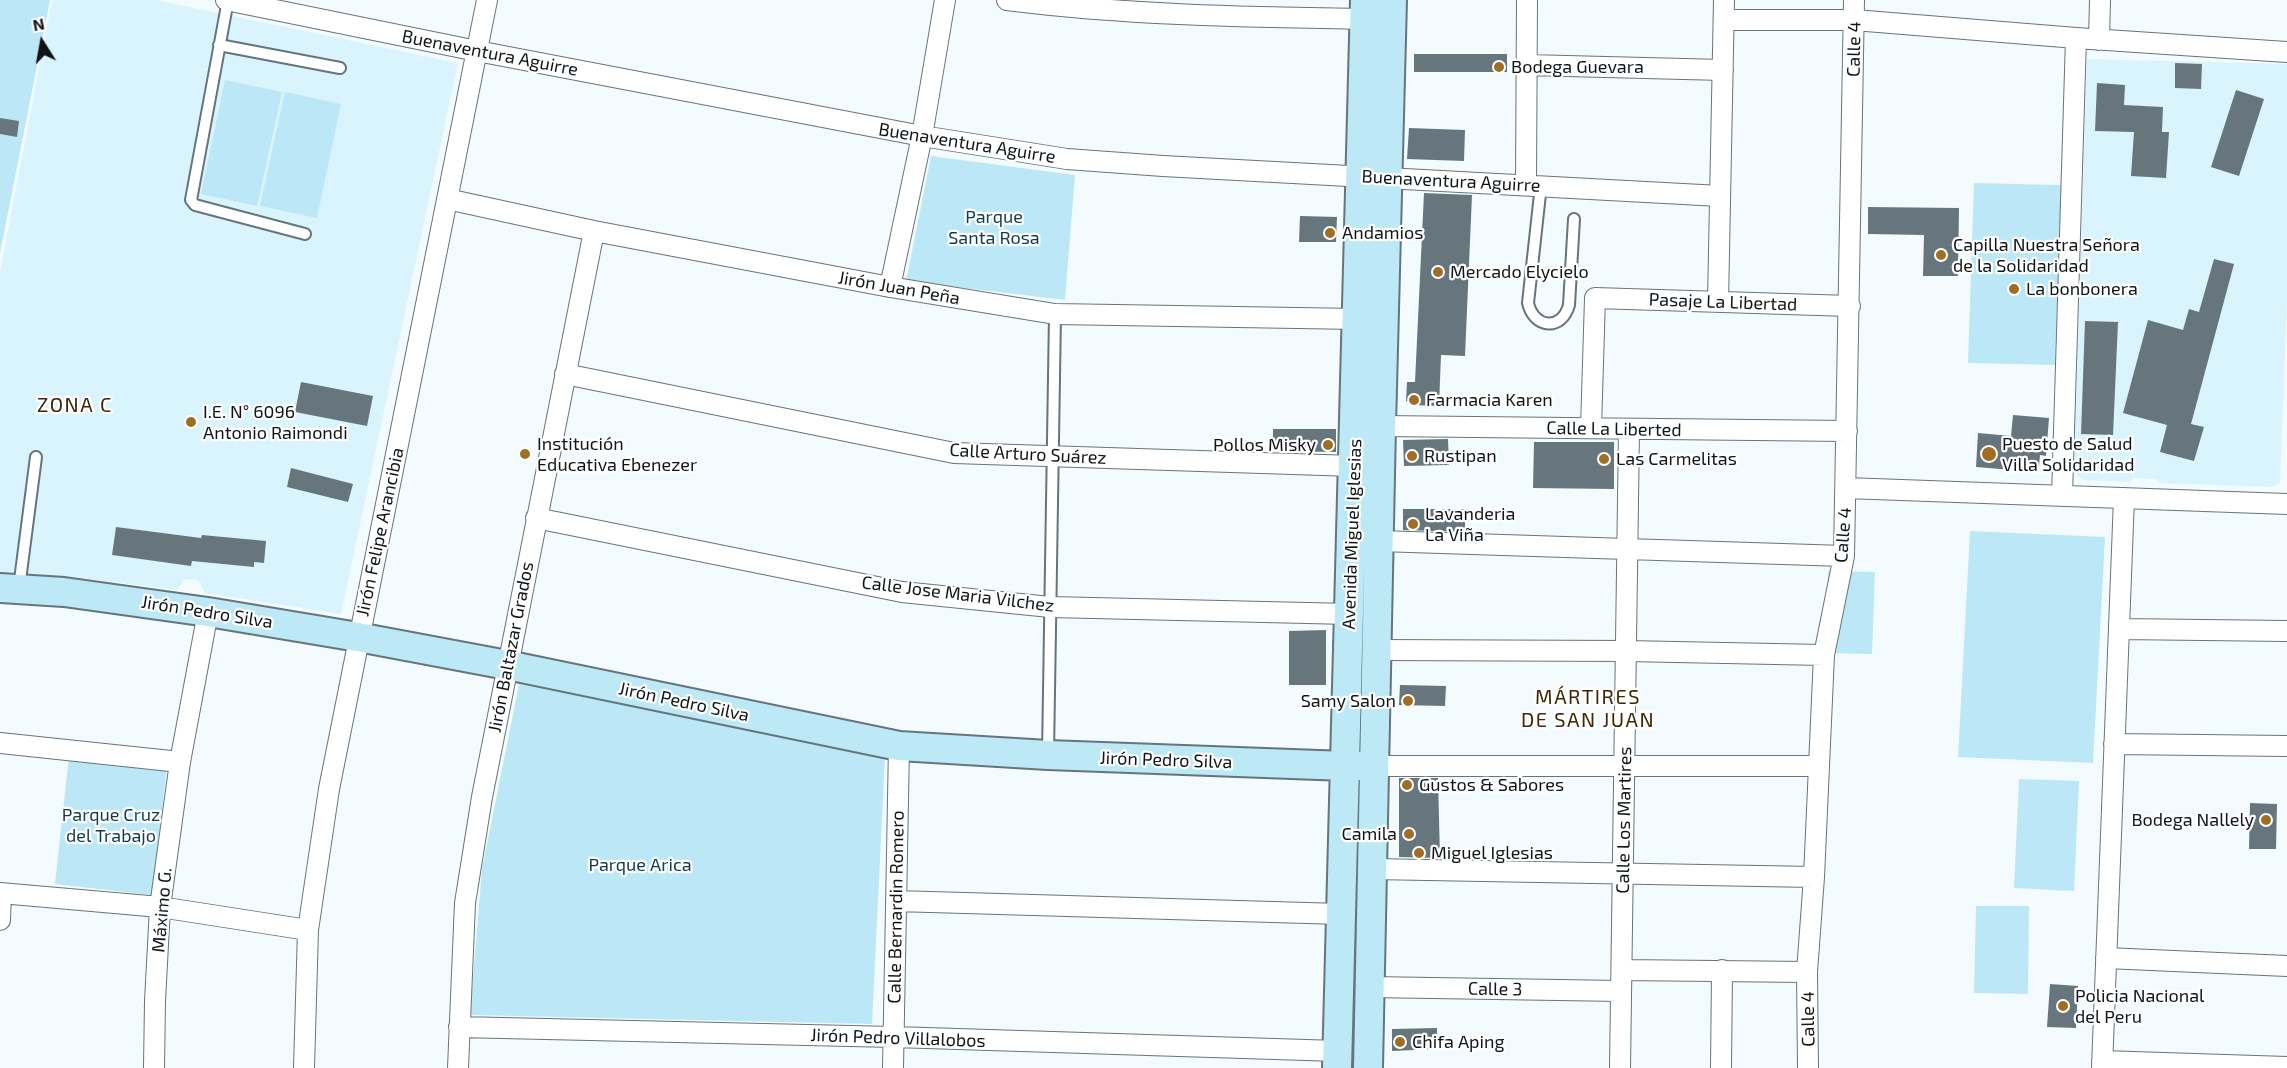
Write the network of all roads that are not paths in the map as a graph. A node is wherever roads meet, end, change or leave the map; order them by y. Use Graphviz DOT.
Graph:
graph roads {
  1 [pos="227,0"];
  2 [pos="487,0"];
  3 [pos="945,0"];
  4 [pos="1007,0"];
  5 [pos="1392,0"];
  6 [pos="1527,0"];
  7 [pos="1724,0"];
  8 [pos="1854,0"];
  9 [pos="2100,0"];
  10 [pos="1365,9"];
  11 [pos="1854,20"];
  12 [pos="1724,21"];
  13 [pos="2076,38"];
  14 [pos="2099,40"];
  15 [pos="219,45"];
  16 [pos="477,51"];
  17 [pos="2287,52"];
  18 [pos="1527,66"];
  19 [pos="340,68"];
  20 [pos="1722,70"];
  21 [pos="922,136"];
  22 [pos="1373,177"];
  23 [pos="1533,185"];
  24 [pos="1720,196"];
  25 [pos="447,199"];
  26 [pos="1574,219"];
  27 [pos="594,231"];
  28 [pos="305,234"];
  29 [pos="890,287"];
  30 [pos="1718,302"];
  31 [pos="1850,306"];
  32 [pos="1055,314"];
  33 [pos="1358,319"];
  34 [pos="565,374"];
  35 [pos="1381,426"];
  36 [pos="1591,428"];
  37 [pos="1629,429"];
  38 [pos="1847,432"];
  39 [pos="1053,456"];
  40 [pos="36,457"];
  41 [pos="1354,466"];
  42 [pos="1846,488"];
  43 [pos="2062,496"];
  44 [pos="2124,498"];
  45 [pos="2287,504"];
  46 [pos="537,518"];
  47 [pos="1379,541"];
  48 [pos="1628,549"];
  49 [pos="1844,556"];
  50 [pos="10,588"];
  51 [pos="1050,607"];
  52 [pos="208,612"];
  53 [pos="1350,614"];
  54 [pos="2119,629"];
  55 [pos="2287,630"];
  56 [pos="358,637"];
  57 [pos="1376,650"];
  58 [pos="1626,651"];
  59 [pos="1824,656"];
  60 [pos="507,665"];
  61 [pos="0,743"];
  62 [pos="2114,744"];
  63 [pos="899,746"];
  64 [pos="2287,746"];
  65 [pos="1048,755"];
  66 [pos="180,762"];
  67 [pos="1346,766"];
  68 [pos="1374,766"];
  69 [pos="1624,766"];
  70 [pos="1819,766"];
  71 [pos="1372,869"];
  72 [pos="1623,874"];
  73 [pos="1814,877"];
  74 [pos="1,893"];
  75 [pos="896,901"];
  76 [pos="160,907"];
  77 [pos="1341,914"];
  78 [pos="0,920"];
  79 [pos="309,930"];
  80 [pos="2106,958"];
  81 [pos="2287,966"];
  82 [pos="1622,970"];
  83 [pos="1722,970"];
  84 [pos="1807,972"];
  85 [pos="1370,987"];
  86 [pos="1621,991"];
  87 [pos="459,1027"];
  88 [pos="894,1037"];
  89 [pos="1337,1060"];
  90 [pos="2102,1064"];
  91 [pos="2287,1067"];
  92 [pos="154,1068"];
  93 [pos="304,1068"];
  94 [pos="458,1068"];
  95 [pos="893,1068"];
  96 [pos="1368,1068"];
  97 [pos="1620,1068"];
  98 [pos="1721,1068"];
  99 [pos="1808,1068"];
  1 -- 15 [label="lane"];
  1 -- 16 [label="street, Buenaventura Aguirre"];
  2 -- 16 [label="street, Jirón Felipe Arancibia"];
  3 -- 21 [label="street"];
  4 -- 10 [label="street"];
  5 -- 22 [label="main road, Avenida Miguel Iglesias"];
  6 -- 18 [label="street"];
  7 -- 12 [label="street"];
  8 -- 11 [label="street, Calle 4"];
  9 -- 14 [label="street"];
  10 -- 22 [label="main road, Avenida Miguel Iglesias"];
  11 -- 12 [label="street"];
  11 -- 13 [label="street"];
  11 -- 31 [label="street, Calle 4"];
  12 -- 20 [label="street"];
  13 -- 14 [label="street"];
  13 -- 43 [label="street"];
  14 -- 17 [label="street"];
  15 -- 19 [label="lane"];
  15 -- 28 [label="lane"];
  16 -- 21 [label="street, Buenaventura Aguirre"];
  16 -- 25 [label="street, Jirón Felipe Arancibia"];
  18 -- 20 [label="street"];
  18 -- 23 [label="street"];
  20 -- 24 [label="street"];
  21 -- 22 [label="street, Buenaventura Aguirre"];
  21 -- 29 [label="street"];
  22 -- 23 [label="street, Buenaventura Aguirre"];
  22 -- 33 [label="main road, Avenida Miguel Iglesias"];
  22 -- 35 [label="main road, Avenida Miguel Iglesias"];
  23 -- 24 [label="street, Buenaventura Aguirre"];
  23 -- 26 [label="lane"];
  24 -- 30 [label="street"];
  25 -- 27 [label="street, Jirón Juan Peña"];
  25 -- 56 [label="street, Jirón Felipe Arancibia"];
  27 -- 29 [label="street, Jirón Juan Peña"];
  27 -- 34 [label="street, Jirón Baltazar Grados"];
  29 -- 32 [label="street, Jirón Juan Peña"];
  30 -- 31 [label="street, Pasaje La Libertad"];
  30 -- 36 [label="street, Pasaje La Libertad"];
  31 -- 38 [label="street, Calle 4"];
  32 -- 33 [label="street, Jirón Juan Peña"];
  32 -- 39 [label="lane"];
  33 -- 41 [label="main road, Avenida Miguel Iglesias"];
  34 -- 39 [label="street, Calle Arturo Suárez"];
  34 -- 46 [label="street, Jirón Baltazar Grados"];
  35 -- 36 [label="street, Calle La Liberted"];
  35 -- 47 [label="main road, Avenida Miguel Iglesias"];
  36 -- 37 [label="street, Calle La Liberted"];
  37 -- 38 [label="street, Calle La Liberted"];
  37 -- 48 [label="street, Calle Los Martires"];
  38 -- 42 [label="street, Calle 4"];
  39 -- 41 [label="street, Calle Arturo Suárez"];
  39 -- 51 [label="lane"];
  40 -- 50 [label="lane"];
  41 -- 53 [label="main road, Avenida Miguel Iglesias"];
  42 -- 43 [label="street"];
  42 -- 49 [label="street, Calle 4"];
  43 -- 44 [label="street"];
  44 -- 45 [label="street"];
  44 -- 54 [label="street"];
  46 -- 51 [label="street, Calle Jose Maria Vilchez"];
  46 -- 60 [label="street, Jirón Baltazar Grados"];
  47 -- 48 [label="street"];
  47 -- 57 [label="main road, Avenida Miguel Iglesias"];
  48 -- 49 [label="street"];
  48 -- 58 [label="street, Calle Los Martires"];
  49 -- 59 [label="street, Calle 4"];
  50 -- 52 [label="main road, Jirón Pedro Silva"];
  51 -- 53 [label="street, Calle Jose Maria Vilchez"];
  51 -- 65 [label="lane"];
  52 -- 56 [label="main road, Jirón Pedro Silva"];
  52 -- 66 [label="street, Máximo G."];
  53 -- 67 [label="main road, Avenida Miguel Iglesias"];
  54 -- 55 [label="street"];
  54 -- 62 [label="street"];
  56 -- 60 [label="main road, Jirón Pedro Silva"];
  56 -- 79 [label="street, Jirón Felipe Arancibia"];
  57 -- 58 [label="street"];
  57 -- 68 [label="main road, Avenida Miguel Iglesias"];
  58 -- 59 [label="street"];
  58 -- 69 [label="street, Calle Los Martires"];
  59 -- 70 [label="street, Calle 4"];
  60 -- 63 [label="main road, Jirón Pedro Silva"];
  60 -- 87 [label="street, Jirón Baltazar Grados"];
  61 -- 66 [label="street"];
  62 -- 64 [label="street"];
  62 -- 80 [label="street"];
  63 -- 65 [label="main road, Jirón Pedro Silva"];
  63 -- 75 [label="street, Calle Bernardin Romero"];
  65 -- 67 [label="main road, Jirón Pedro Silva"];
  66 -- 76 [label="street, Máximo G."];
  67 -- 68 [label="main road, Jirón Pedro Silva"];
  67 -- 77 [label="main road, Avenida Miguel Iglesias"];
  68 -- 69 [label="street"];
  68 -- 71 [label="main road, Avenida Miguel Iglesias"];
  69 -- 70 [label="street"];
  69 -- 72 [label="street, Calle Los Martires"];
  70 -- 73 [label="street, Calle 4"];
  71 -- 72 [label="street"];
  71 -- 85 [label="main road, Avenida Miguel Iglesias"];
  72 -- 73 [label="street"];
  72 -- 82 [label="street, Calle Los Martires"];
  73 -- 84 [label="street, Calle 4"];
  74 -- 76 [label="street"];
  74 -- 78 [label="street"];
  75 -- 77 [label="street"];
  75 -- 88 [label="street, Calle Bernardin Romero"];
  76 -- 79 [label="street"];
  76 -- 92 [label="street, Máximo G."];
  77 -- 89 [label="main road, Avenida Miguel Iglesias"];
  79 -- 93 [label="street, Jirón Felipe Arancibia"];
  80 -- 81 [label="street"];
  80 -- 90 [label="street"];
  82 -- 83 [label="street"];
  82 -- 86 [label="street, Calle Los Martires"];
  83 -- 84 [label="street"];
  83 -- 98 [label="street"];
  84 -- 99 [label="street, Calle 4"];
  85 -- 86 [label="street, Calle 3"];
  85 -- 96 [label="main road, Avenida Miguel Iglesias"];
  86 -- 97 [label="street, Calle Los Martires"];
  87 -- 88 [label="street, Jirón Pedro Villalobos"];
  87 -- 94 [label="street, Jirón Baltazar Grados"];
  88 -- 89 [label="street, Jirón Pedro Villalobos"];
  88 -- 95 [label="street, Calle Bernardin Romero"];
  90 -- 91 [label="street"];
}
